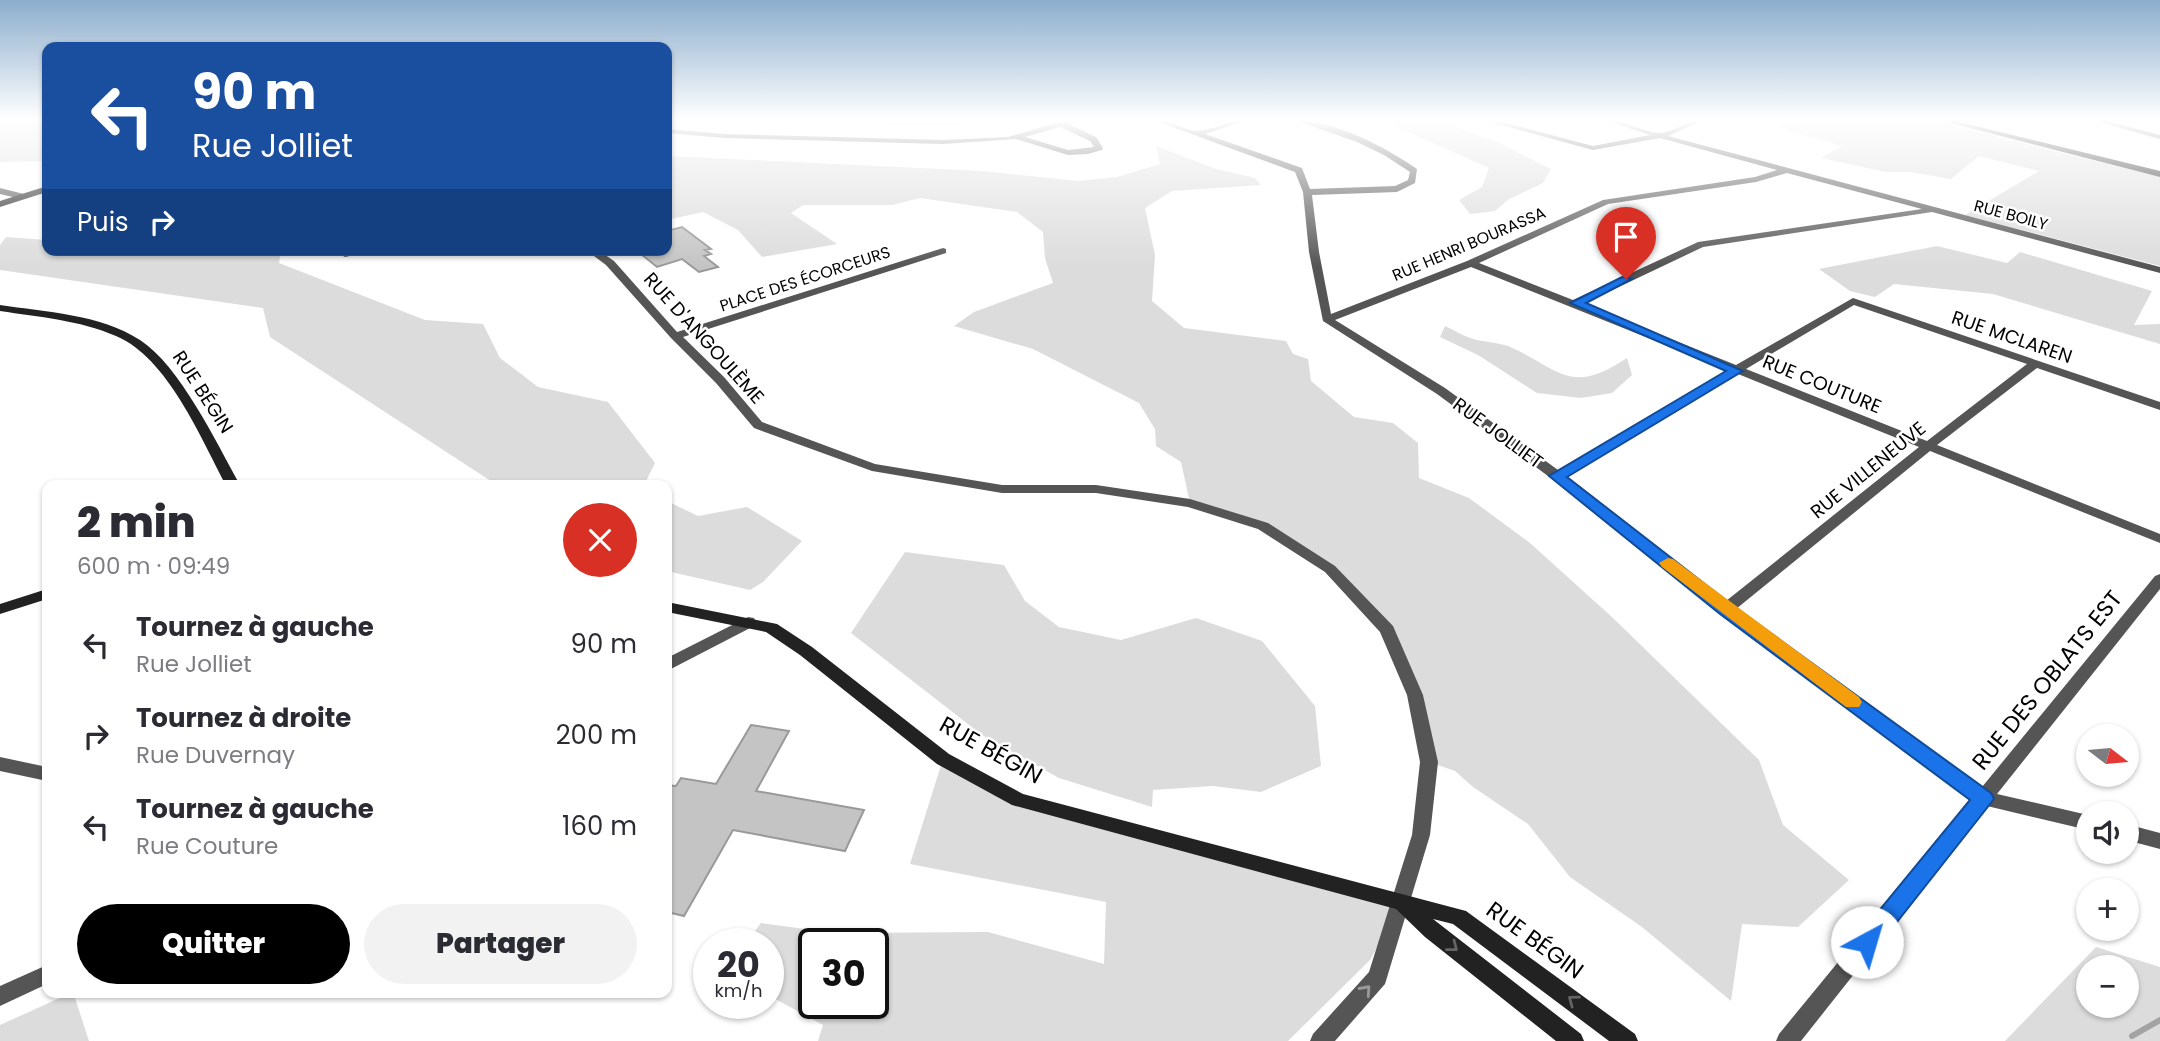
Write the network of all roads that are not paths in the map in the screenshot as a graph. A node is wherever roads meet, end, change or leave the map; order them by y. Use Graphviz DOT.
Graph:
graph roads {
  1 [pos="1297,170"];
  2 [pos="1412,170"];
  3 [pos="1788,170"];
  4 [pos="2142,170"];
  5 [pos="2160,174"];
  6 [pos="42,190"];
  7 [pos="0,191"];
  8 [pos="1307,192"];
  9 [pos="21,196"];
  10 [pos="0,204"];
  11 [pos="1936,209"];
  12 [pos="943,251"];
  13 [pos="600,256"];
  14 [pos="1471,263"];
  15 [pos="2160,270"];
  16 [pos="1576,303"];
  17 [pos="0,308"];
  18 [pos="1327,319"];
  19 [pos="675,336"];
  20 [pos="2036,363"];
  21 [pos="1737,371"];
  22 [pos="2160,406"];
  23 [pos="1927,447"];
  24 [pos="1557,476"];
  25 [pos="230,480"];
  26 [pos="2160,539"];
  27 [pos="2160,579"];
  28 [pos="42,596"];
  29 [pos="672,608"];
  30 [pos="0,609"];
  31 [pos="1726,610"];
  32 [pos="748,622"];
  33 [pos="672,662"];
  34 [pos="0,764"];
  35 [pos="42,773"];
  36 [pos="1984,799"];
  37 [pos="2076,820"];
  38 [pos="2139,835"];
  39 [pos="2160,841"];
  40 [pos="1402,902"];
  41 [pos="42,976"];
  42 [pos="0,996"];
  43 [pos="1321,1041"];
  44 [pos="1573,1041"];
  45 [pos="1627,1041"];
  46 [pos="1787,1041"];
  1 -- 8 [label="street"];
  2 -- 8 [label="street"];
  3 -- 11 [label="street, RUE BOILY"];
  3 -- 14 [label="street, RUE HENRI BOURASSA"];
  4 -- 5 [label="street"];
  6 -- 9 [label="street"];
  7 -- 9 [label="street"];
  8 -- 18 [label="street"];
  9 -- 10 [label="street"];
  11 -- 15 [label="street, RUE BOILY"];
  11 -- 16 [label="street"];
  12 -- 19 [label="street, PLACE DES ÉCORCEURS"];
  13 -- 19 [label="street, RUE D'ANGOULÈME"];
  14 -- 16 [label="street, RUE COUTURE"];
  14 -- 18 [label="street, RUE HENRI BOURASSA"];
  16 -- 21 [label="street, RUE COUTURE"];
  17 -- 25 [label="street, RUE BÉGIN"];
  18 -- 24 [label="street, RUE JOLLIET"];
  19 -- 40 [label="street, RUE D'ANGOULÈME"];
  20 -- 21 [label="street, RUE MCLAREN"];
  20 -- 22 [label="street, RUE MCLAREN"];
  20 -- 23 [label="street, RUE VILLENEUVE"];
  21 -- 23 [label="street, RUE COUTURE"];
  21 -- 24 [label="street"];
  23 -- 26 [label="street, RUE COUTURE"];
  23 -- 31 [label="street, RUE VILLENEUVE"];
  24 -- 31 [label="street, RUE JOLLIET"];
  27 -- 36 [label="street, RUE DES OBLATS EST"];
  28 -- 30 [label="street"];
  29 -- 32 [label="street, RUE BÉGIN"];
  31 -- 36 [label="street, RUE JOLLIET"];
  32 -- 33 [label="street"];
  32 -- 40 [label="street, RUE BÉGIN"];
  34 -- 35 [label="street"];
  36 -- 37 [label="street, RUE JOLLIET"];
  36 -- 46 [label="street, RUE DES OBLATS EST"];
  38 -- 39 [label="street"];
  43 -- 40 [label="street, RUE D'ANGOULÈME, one-way"];
  40 -- 44 [label="street, RUE BÉGIN, one-way"];
  45 -- 40 [label="street, RUE BÉGIN, one-way"];
  41 -- 42 [label="street"];
}
